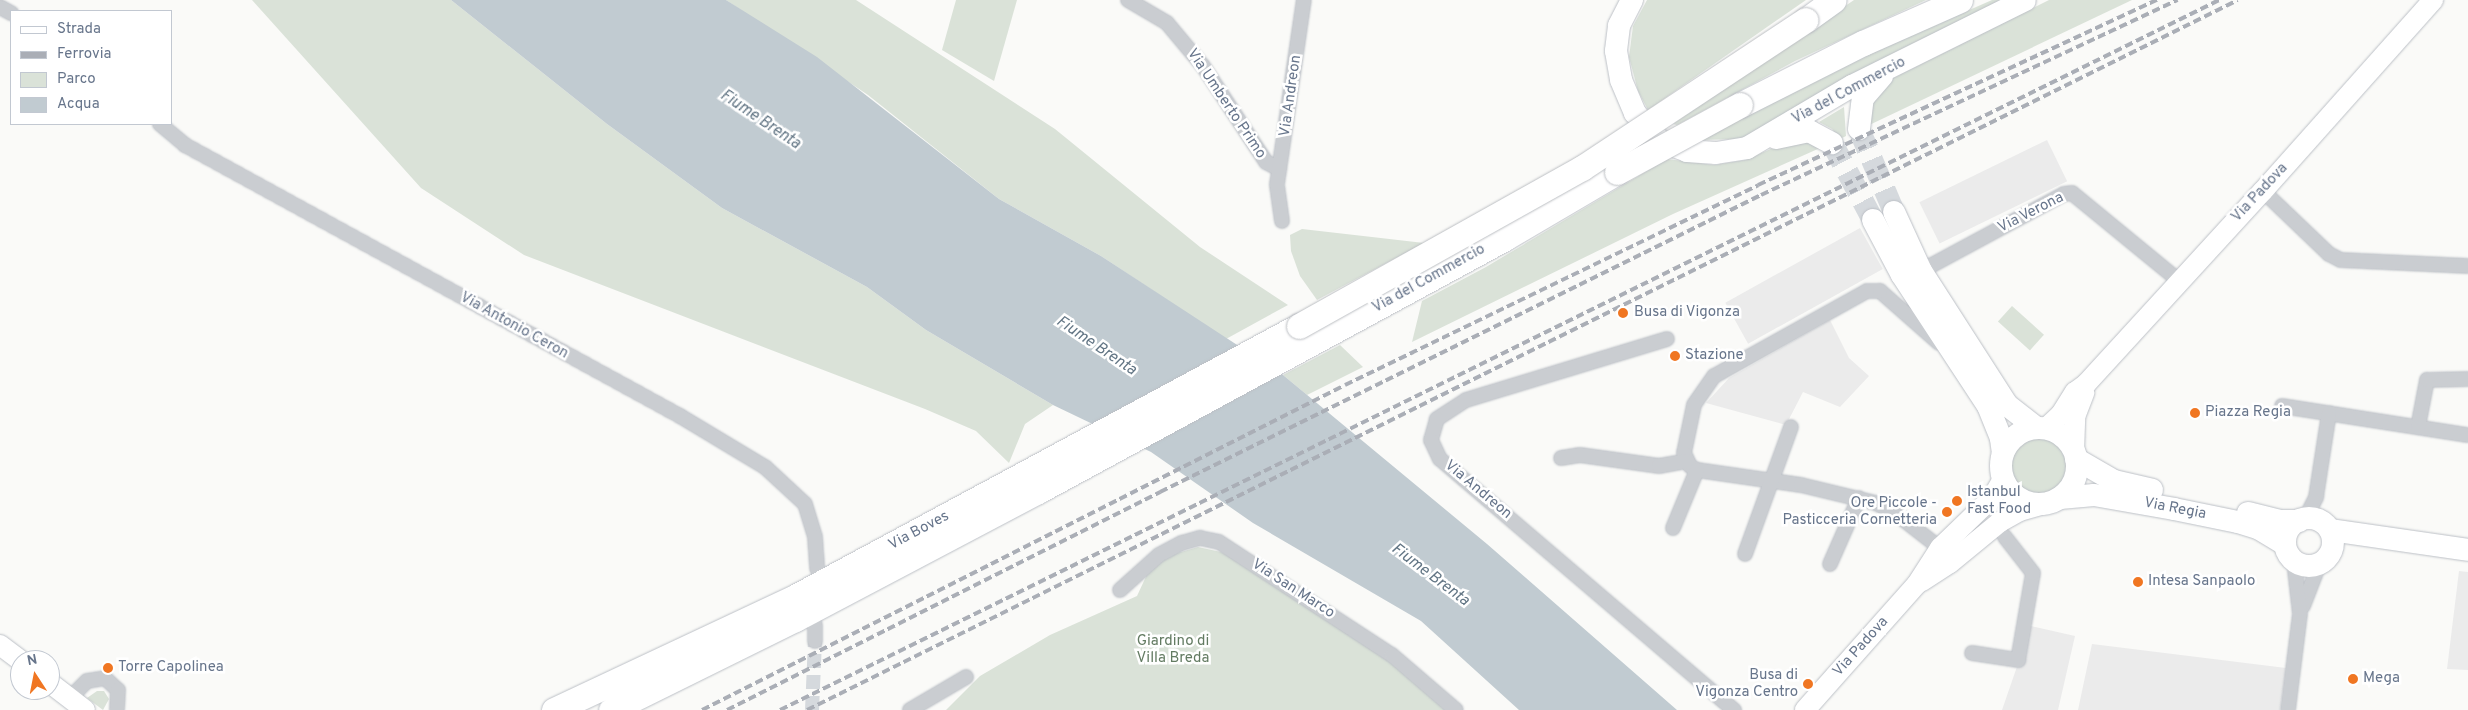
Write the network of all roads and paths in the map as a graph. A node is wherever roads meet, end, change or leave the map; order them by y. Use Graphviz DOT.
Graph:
graph roads {
  1 [pos="1128,0"];
  2 [pos="1304,0"];
  3 [pos="1632,0"];
  4 [pos="1834,0"];
  5 [pos="1960,0"];
  6 [pos="2025,0"];
  7 [pos="2433,0"];
  8 [pos="1895,66"];
  9 [pos="161,125"];
  10 [pos="1859,129"];
  11 [pos="1832,143"];
  12 [pos="1747,148"];
  13 [pos="1279,169"];
  14 [pos="2263,191"];
  15 [pos="1894,212"];
  16 [pos="1873,220"];
  17 [pos="1282,221"];
  18 [pos="2468,266"];
  19 [pos="1921,271"];
  20 [pos="2178,280"];
  21 [pos="1277,338"];
  22 [pos="1667,339"];
  23 [pos="1946,346"];
  24 [pos="2468,378"];
  25 [pos="2086,384"];
  26 [pos="2282,406"];
  27 [pos="1189,410"];
  28 [pos="2329,413"];
  29 [pos="1791,427"];
  30 [pos="2418,427"];
  31 [pos="2041,429"];
  32 [pos="2468,435"];
  33 [pos="2003,453"];
  34 [pos="2075,456"];
  35 [pos="1561,458"];
  36 [pos="1692,466"];
  37 [pos="2003,479"];
  38 [pos="1774,480"];
  39 [pos="1035,481"];
  40 [pos="1859,498"];
  41 [pos="2050,501"];
  42 [pos="2302,520"];
  43 [pos="1674,528"];
  44 [pos="2330,530"];
  45 [pos="2005,537"];
  46 [pos="2373,537"];
  47 [pos="1940,548"];
  48 [pos="2468,550"];
  49 [pos="2290,553"];
  50 [pos="1745,554"];
  51 [pos="2324,561"];
  52 [pos="1830,564"];
  53 [pos="817,569"];
  54 [pos="1917,584"];
  55 [pos="1120,590"];
  56 [pos="2300,614"];
  57 [pos="815,625"];
  58 [pos="815,641"];
  59 [pos="1972,653"];
  60 [pos="966,677"];
  61 [pos="60,691"];
  62 [pos="77,704"];
  63 [pos="117,710"];
  64 [pos="554,710"];
  65 [pos="611,710"];
  66 [pos="910,710"];
  67 [pos="1456,710"];
  68 [pos="1734,710"];
  69 [pos="1805,710"];
  70 [pos="2288,710"];
  1 -- 13 [label="street, Via Umberto Primo"];
  2 -- 13 [label="street, Via Andreon"];
  3 -- 12 [label="main road, Via del Commercio"];
  4 -- 21 [label="highway, Via del Commercio, bridge"];
  5 -- 27 [label="highway, Via del Commercio, bridge"];
  6 -- 8 [label="main road, Via del Commercio"];
  7 -- 14 [label="street, Via Padova"];
  8 -- 10 [label="main road"];
  8 -- 12 [label="main road, Via del Commercio"];
  9 -- 53 [label="street, Via Antonio Ceron"];
  11 -- 12 [label="main road"];
  13 -- 17 [label="street, Via Andreon"];
  14 -- 18 [label="street"];
  14 -- 20 [label="street, Via Padova"];
  15 -- 19 [label="main road"];
  16 -- 23 [label="main road"];
  19 -- 20 [label="street, Via Verona"];
  19 -- 31 [label="main road"];
  20 -- 25 [label="street, Via Padova"];
  21 -- 39 [label="highway, Via Boves"];
  22 -- 68 [label="street, Via Andreon"];
  23 -- 33 [label="main road"];
  23 -- 36 [label="street"];
  24 -- 30 [label="street"];
  25 -- 31 [label="street, Via Padova"];
  25 -- 34 [label="street, Via Padova"];
  26 -- 28 [label="street"];
  27 -- 39 [label="highway, Via Boves"];
  28 -- 30 [label="street"];
  28 -- 42 [label="street"];
  29 -- 38 [label="street"];
  30 -- 32 [label="street"];
  31 -- 33 [label="main road, Via Padova"];
  31 -- 34 [label="main road"];
  33 -- 37 [label="main road"];
  34 -- 41 [label="main road, Via Padova"];
  34 -- 42 [label="main road, Via Regia"];
  35 -- 36 [label="street"];
  36 -- 38 [label="street"];
  36 -- 43 [label="street"];
  37 -- 41 [label="main road"];
  37 -- 47 [label="street, Via Padova"];
  38 -- 40 [label="street"];
  38 -- 50 [label="street"];
  39 -- 64 [label="highway, Via Boves"];
  39 -- 65 [label="highway, Via Boves"];
  40 -- 47 [label="street"];
  40 -- 52 [label="street"];
  41 -- 49 [label="main road, Via Regia"];
  41 -- 54 [label="street, Via Padova"];
  42 -- 44 [label="main road"];
  42 -- 49 [label="main road"];
  44 -- 46 [label="main road"];
  44 -- 51 [label="main road"];
  45 -- 59 [label="street"];
  46 -- 48 [label="main road"];
  46 -- 51 [label="main road"];
  47 -- 54 [label="street, Via Padova"];
  49 -- 51 [label="main road"];
  49 -- 56 [label="street"];
  51 -- 56 [label="street"];
  54 -- 69 [label="street, Via Padova"];
  55 -- 67 [label="street, Via San Marco"];
  56 -- 70 [label="street"];
  57 -- 58 [label="street"];
  60 -- 66 [label="street"];
  61 -- 62 [label="street"];
  62 -- 63 [label="street"];
}
